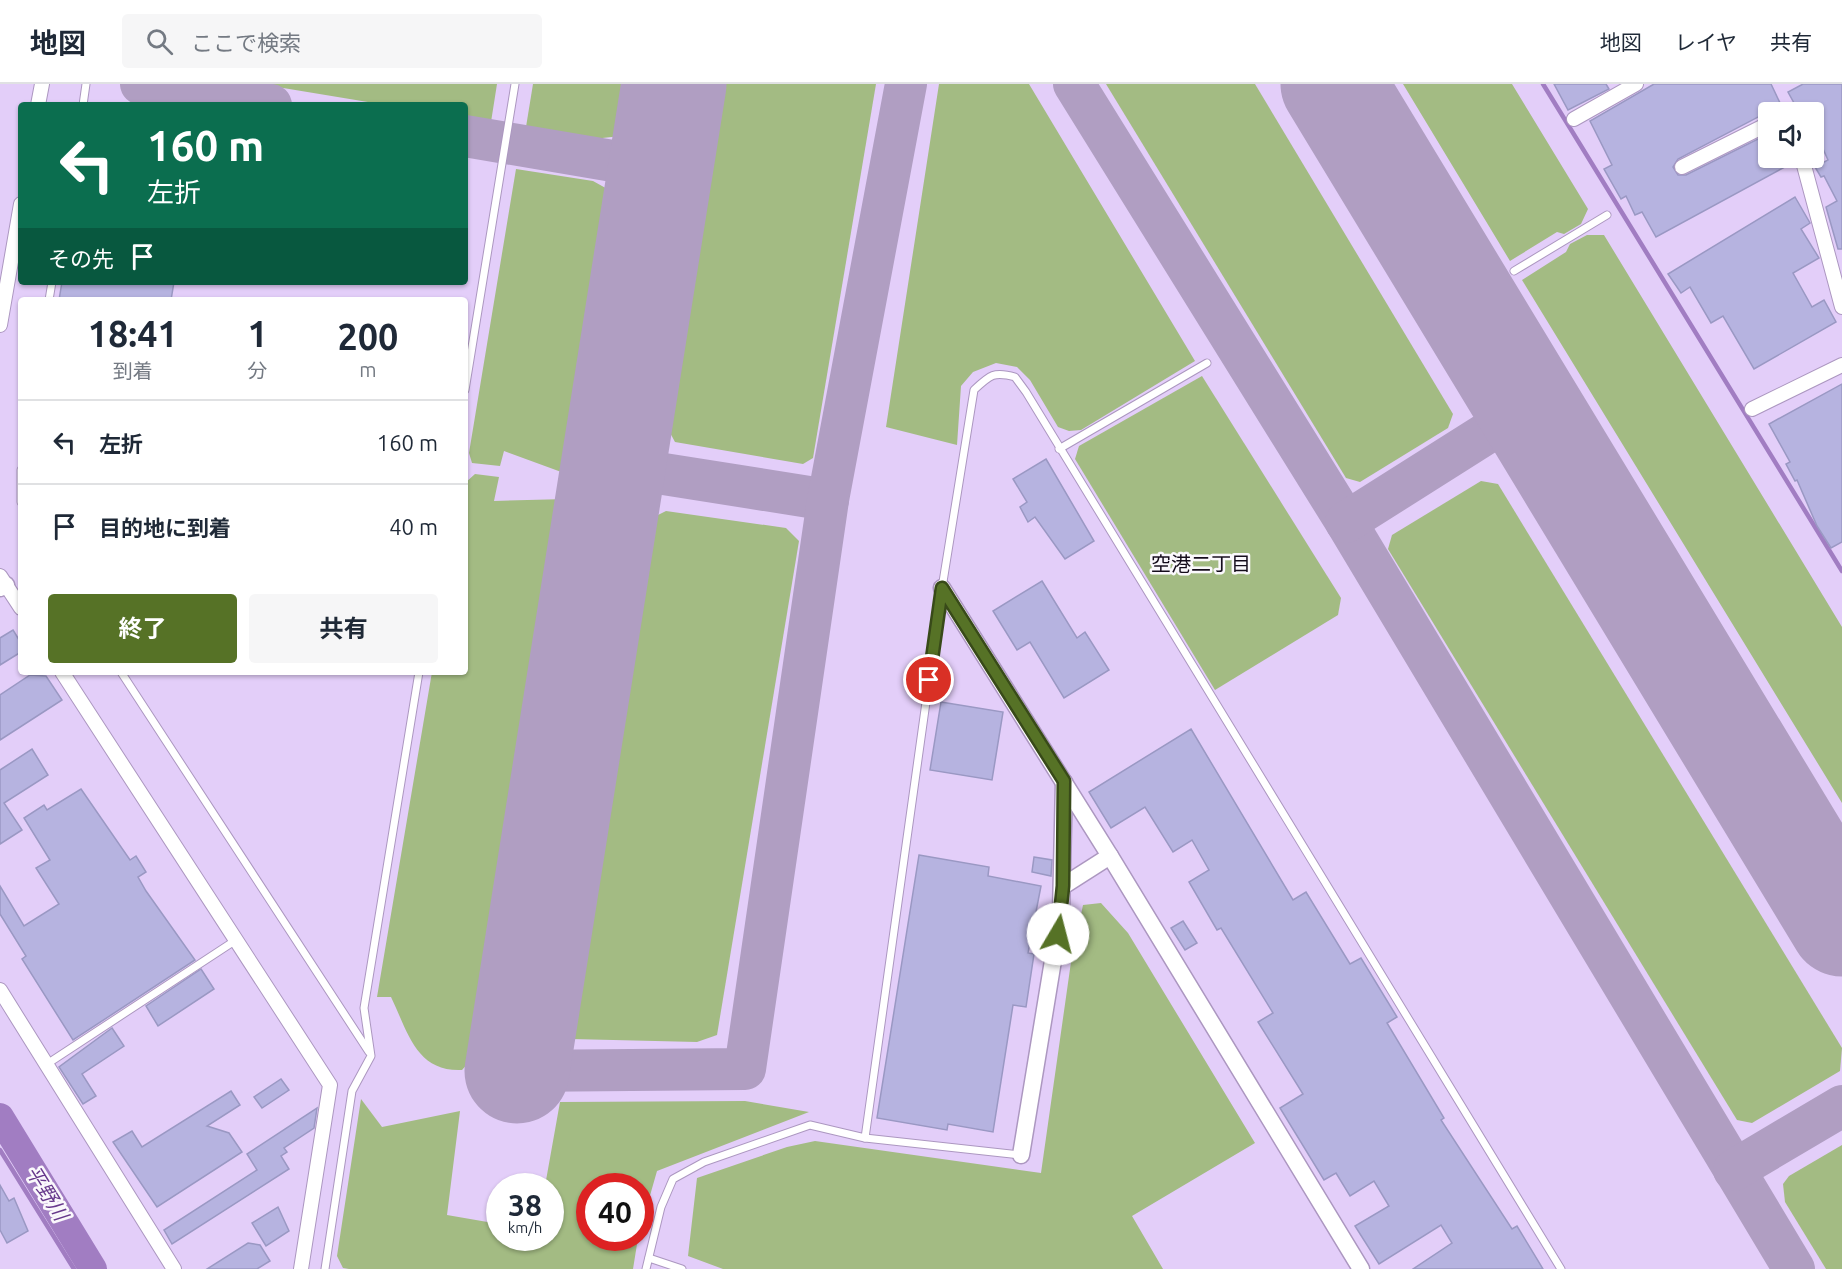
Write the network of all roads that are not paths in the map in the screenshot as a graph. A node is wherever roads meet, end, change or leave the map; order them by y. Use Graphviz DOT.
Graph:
graph roads {
  1 [pos="42,84"];
  2 [pos="86,84"];
  3 [pos="515,84"];
  4 [pos="1627,86"];
  5 [pos="39,102"];
  6 [pos="83,102"];
  7 [pos="1574,119"];
  8 [pos="1758,129"];
  9 [pos="1682,167"];
  10 [pos="1805,168"];
  11 [pos="1607,215"];
  12 [pos="18,221"];
  13 [pos="1514,271"];
  14 [pos="1842,307"];
  15 [pos="0,325"];
  16 [pos="1207,363"];
  17 [pos="1842,365"];
  18 [pos="468,372"];
  19 [pos="1752,409"];
  20 [pos="1059,449"];
  21 [pos="2,583"];
  22 [pos="942,588"];
  23 [pos="18,604"];
  24 [pos="64,675"];
  25 [pos="123,675"];
  26 [pos="419,675"];
  27 [pos="1064,781"];
  28 [pos="1110,856"];
  29 [pos="1063,886"];
  30 [pos="236,940"];
  31 [pos="0,990"];
  32 [pos="371,1056"];
  33 [pos="47,1064"];
  34 [pos="865,1138"];
  35 [pos="1021,1155"];
  36 [pos="649,1258"];
  37 [pos="174,1269"];
  38 [pos="301,1269"];
  39 [pos="325,1269"];
  40 [pos="646,1269"];
  41 [pos="682,1269"];
  42 [pos="1361,1269"];
  43 [pos="1561,1269"];
  1 -- 5 [label="street"];
  2 -- 6 [label="lane"];
  3 -- 18 [label="lane"];
  4 -- 7 [label="street"];
  8 -- 9 [label="street"];
  10 -- 14 [label="street"];
  11 -- 13 [label="lane"];
  12 -- 15 [label="street"];
  16 -- 20 [label="lane"];
  17 -- 19 [label="street"];
  20 -- 22 [label="lane"];
  20 -- 43 [label="lane"];
  21 -- 23 [label="street"];
  22 -- 27 [label="street"];
  22 -- 34 [label="lane"];
  24 -- 30 [label="street"];
  25 -- 32 [label="lane"];
  26 -- 32 [label="lane"];
  27 -- 28 [label="street"];
  27 -- 29 [label="street"];
  28 -- 29 [label="street"];
  28 -- 42 [label="street"];
  29 -- 35 [label="street"];
  30 -- 33 [label="lane"];
  30 -- 38 [label="street"];
  31 -- 33 [label="street"];
  32 -- 39 [label="lane"];
  33 -- 37 [label="street"];
  34 -- 35 [label="lane"];
  34 -- 36 [label="lane"];
  36 -- 40 [label="lane"];
  36 -- 41 [label="lane"];
}
